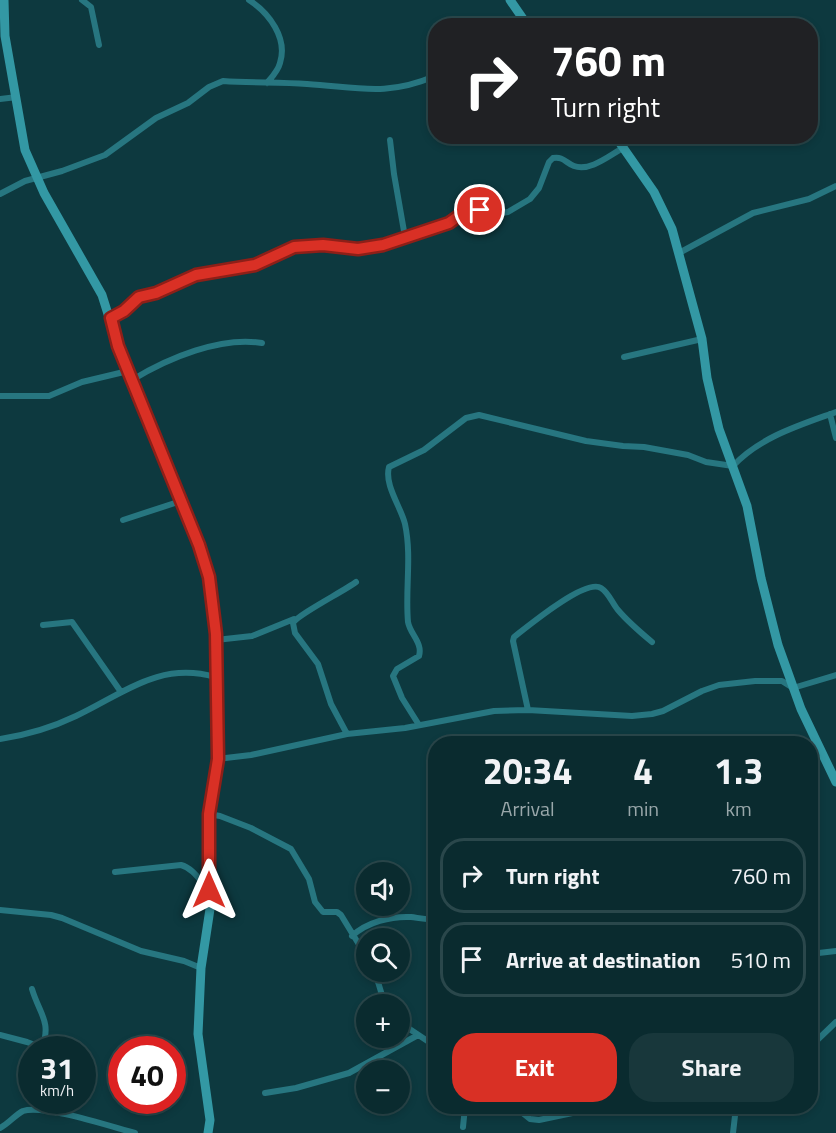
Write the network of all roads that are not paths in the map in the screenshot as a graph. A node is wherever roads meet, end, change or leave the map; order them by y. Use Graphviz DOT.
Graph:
graph roads {
  1 [pos="4,0"];
  2 [pos="82,0"];
  3 [pos="249,0"];
  4 [pos="510,0"];
  5 [pos="522,18"];
  6 [pos="99,45"];
  7 [pos="428,79"];
  8 [pos="267,83"];
  9 [pos="16,97"];
  10 [pos="0,99"];
  11 [pos="390,140"];
  12 [pos="620,144"];
  13 [pos="623,148"];
  14 [pos="37,178"];
  15 [pos="836,186"];
  16 [pos="0,194"];
  17 [pos="405,237"];
  18 [pos="679,253"];
  19 [pos="111,318"];
  20 [pos="702,339"];
  21 [pos="262,343"];
  22 [pos="624,357"];
  23 [pos="130,376"];
  24 [pos="0,396"];
  25 [pos="833,413"];
  26 [pos="836,438"];
  27 [pos="734,466"];
  28 [pos="181,501"];
  29 [pos="123,520"];
  30 [pos="356,582"];
  31 [pos="294,619"];
  32 [pos="43,625"];
  33 [pos="216,640"];
  34 [pos="652,642"];
  35 [pos="836,675"];
  36 [pos="215,677"];
  37 [pos="793,688"];
  38 [pos="122,692"];
  39 [pos="528,710"];
  40 [pos="419,725"];
  41 [pos="347,734"];
  42 [pos="810,736"];
  43 [pos="0,739"];
  44 [pos="818,753"];
  45 [pos="218,759"];
  46 [pos="836,782"];
  47 [pos="209,814"];
  48 [pos="115,872"];
  49 [pos="209,890"];
  50 [pos="0,910"];
  51 [pos="428,919"];
  52 [pos="352,936"];
  53 [pos="356,942"];
  54 [pos="836,951"];
  55 [pos="818,953"];
  56 [pos="201,968"];
  57 [pos="32,989"];
  58 [pos="836,1022"];
  59 [pos="410,1030"];
  60 [pos="0,1035"];
  61 [pos="418,1035"];
  62 [pos="46,1036"];
  63 [pos="818,1039"];
  64 [pos="18,1041"];
  65 [pos="428,1041"];
  66 [pos="265,1093"];
  67 [pos="19,1114"];
  68 [pos="61,1114"];
  69 [pos="464,1114"];
  70 [pos="524,1114"];
  71 [pos="568,1114"];
  72 [pos="735,1114"];
  73 [pos="463,1127"];
  74 [pos="0,1128"];
  75 [pos="135,1133"];
  76 [pos="208,1133"];
  77 [pos="734,1133"];
  1 -- 9 [label="street"];
  2 -- 6 [label="street"];
  3 -- 8 [label="street"];
  4 -- 5 [label="street"];
  7 -- 8 [label="street"];
  8 -- 14 [label="street"];
  9 -- 10 [label="street"];
  9 -- 14 [label="street"];
  11 -- 17 [label="street"];
  12 -- 13 [label="street"];
  13 -- 17 [label="street"];
  13 -- 18 [label="street"];
  14 -- 16 [label="street"];
  14 -- 19 [label="street"];
  15 -- 18 [label="street"];
  17 -- 19 [label="street"];
  18 -- 20 [label="street"];
  19 -- 23 [label="street"];
  20 -- 22 [label="street"];
  20 -- 27 [label="street"];
  21 -- 23 [label="street"];
  23 -- 24 [label="street"];
  23 -- 28 [label="street"];
  25 -- 26 [label="street"];
  25 -- 27 [label="street"];
  27 -- 37 [label="street"];
  27 -- 40 [label="street"];
  28 -- 29 [label="street"];
  28 -- 33 [label="street"];
  30 -- 31 [label="street"];
  31 -- 33 [label="street"];
  31 -- 41 [label="street"];
  32 -- 38 [label="street"];
  33 -- 36 [label="street"];
  34 -- 39 [label="street"];
  35 -- 37 [label="street"];
  36 -- 38 [label="street"];
  36 -- 45 [label="street"];
  37 -- 39 [label="street"];
  37 -- 42 [label="street"];
  38 -- 43 [label="street"];
  39 -- 40 [label="street"];
  40 -- 41 [label="street"];
  41 -- 45 [label="street"];
  44 -- 46 [label="street"];
  45 -- 47 [label="street"];
  47 -- 49 [label="street"];
  47 -- 52 [label="street"];
  48 -- 49 [label="street"];
  49 -- 56 [label="street"];
  50 -- 56 [label="street"];
  51 -- 52 [label="street"];
  52 -- 53 [label="street"];
  54 -- 55 [label="street"];
  56 -- 76 [label="street"];
  57 -- 62 [label="street"];
  58 -- 63 [label="street"];
  59 -- 61 [label="street"];
  60 -- 64 [label="street"];
  61 -- 65 [label="street"];
  61 -- 66 [label="street"];
  67 -- 74 [label="street"];
  68 -- 75 [label="street"];
  69 -- 73 [label="street"];
  70 -- 71 [label="street"];
  72 -- 77 [label="street"];
}
